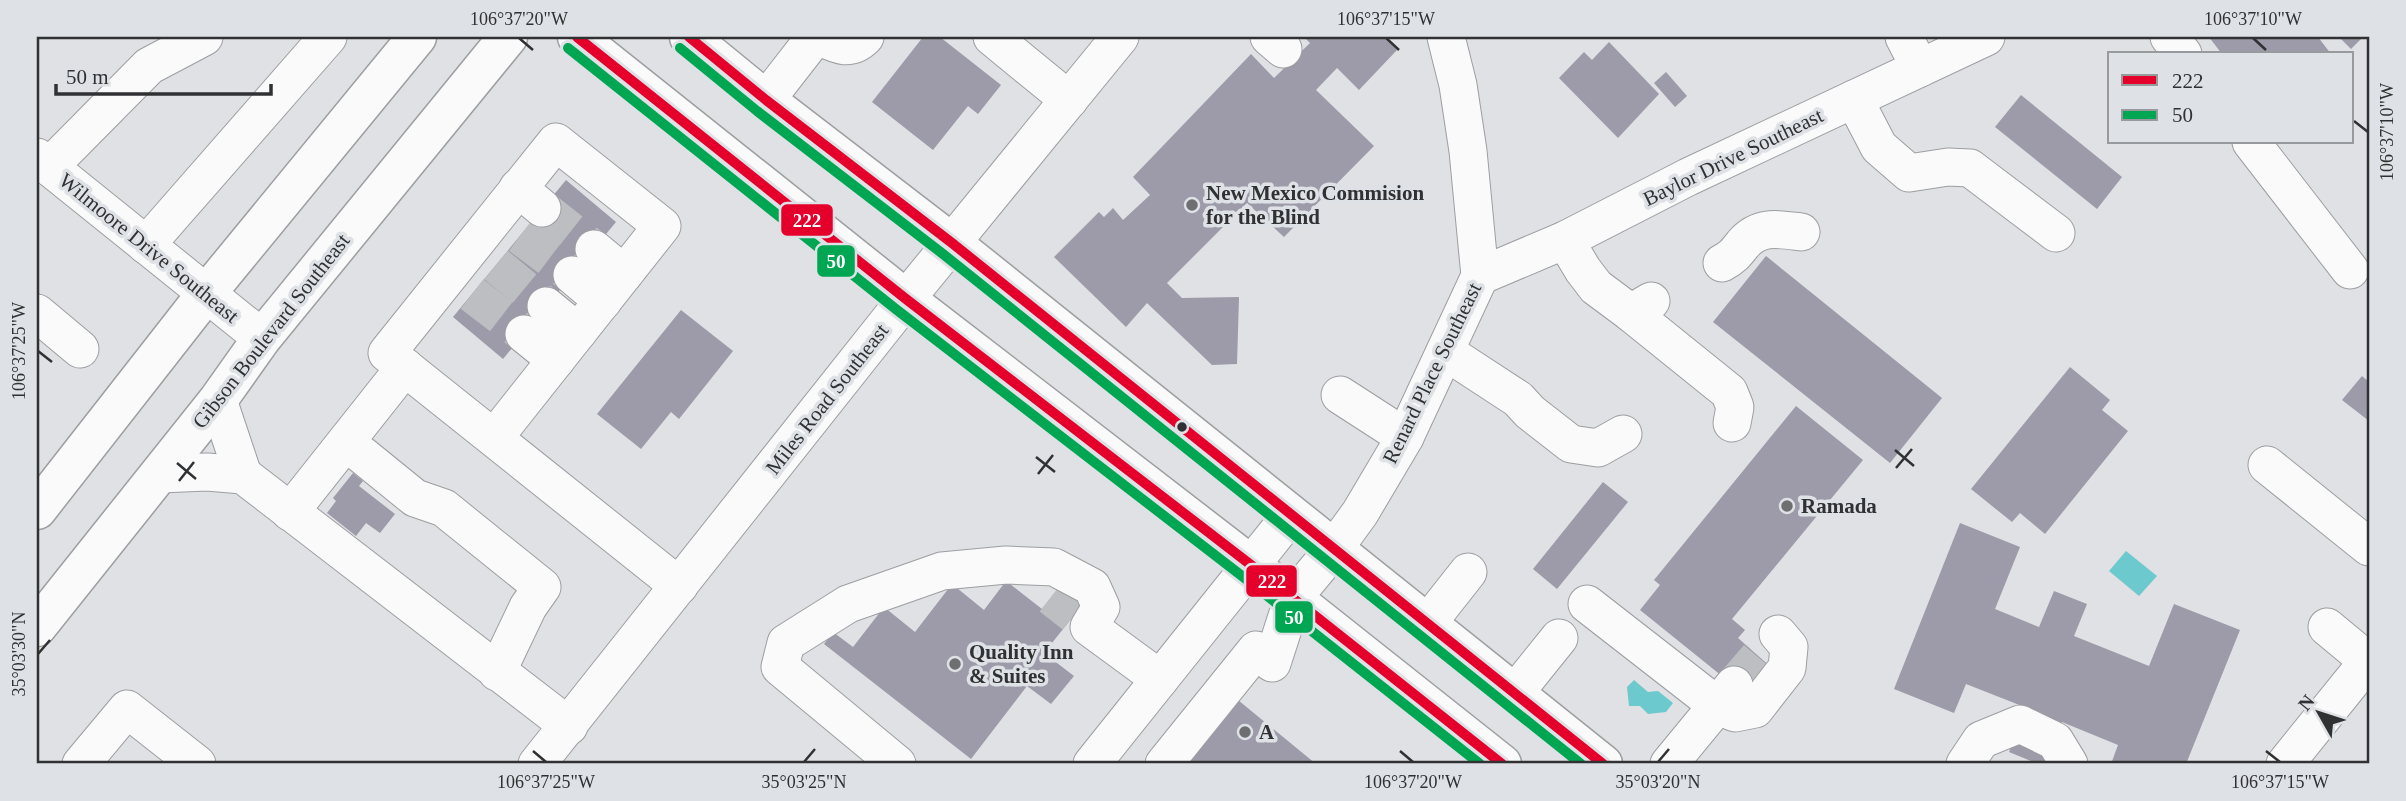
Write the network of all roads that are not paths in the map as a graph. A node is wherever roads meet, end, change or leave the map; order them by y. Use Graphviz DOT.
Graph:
graph roads {
  1 [pos="204,37"];
  2 [pos="328,37"];
  3 [pos="417,37"];
  4 [pos="508,37"];
  5 [pos="578,37"];
  6 [pos="689,37"];
  7 [pos="818,37"];
  8 [pos="865,37"];
  9 [pos="992,37"];
  10 [pos="1121,37"];
  11 [pos="1446,37"];
  12 [pos="1986,37"];
  13 [pos="2169,37"];
  14 [pos="1912,52"];
  15 [pos="2181,52"];
  16 [pos="1854,99"];
  17 [pos="766,100"];
  18 [pos="1069,100"];
  19 [pos="2253,144"];
  20 [pos="43,162"];
  21 [pos="1801,232"];
  22 [pos="2056,233"];
  23 [pos="1564,240"];
  24 [pos="952,243"];
  25 [pos="146,245"];
  26 [pos="583,262"];
  27 [pos="1722,263"];
  28 [pos="2350,270"];
  29 [pos="1479,276"];
  30 [pos="613,287"];
  31 [pos="206,293"];
  32 [pos="906,299"];
  33 [pos="547,306"];
  34 [pos="37,313"];
  35 [pos="578,332"];
  36 [pos="524,334"];
  37 [pos="262,338"];
  38 [pos="80,349"];
  39 [pos="1446,352"];
  40 [pos="556,360"];
  41 [pos="405,367"];
  42 [pos="1340,394"];
  43 [pos="218,400"];
  44 [pos="1732,423"];
  45 [pos="1623,434"];
  46 [pos="494,438"];
  47 [pos="1405,438"];
  48 [pos="346,442"];
  49 [pos="2267,465"];
  50 [pos="159,474"];
  51 [pos="243,475"];
  52 [pos="37,510"];
  53 [pos="290,512"];
  54 [pos="1291,515"];
  55 [pos="2369,547"];
  56 [pos="1333,550"];
  57 [pos="1251,565"];
  58 [pos="1028,567"];
  59 [pos="1468,572"];
  60 [pos="679,586"];
  61 [pos="1293,598"];
  62 [pos="1587,604"];
  63 [pos="1071,613"];
  64 [pos="1427,624"];
  65 [pos="37,627"];
  66 [pos="2327,627"];
  67 [pos="1559,638"];
  68 [pos="1774,638"];
  69 [pos="2369,660"];
  70 [pos="497,672"];
  71 [pos="1160,679"];
  72 [pos="1514,694"];
  73 [pos="1726,695"];
  74 [pos="569,726"];
  75 [pos="81,764"];
  76 [pos="197,764"];
  77 [pos="537,764"];
  78 [pos="897,764"];
  79 [pos="1092,764"];
  80 [pos="1164,764"];
  81 [pos="1502,764"];
  82 [pos="1603,764"];
  83 [pos="1669,764"];
  84 [pos="1965,764"];
  85 [pos="2069,764"];
  86 [pos="2285,764"];
  1 -- 20 [label="street"];
  2 -- 25 [label="street"];
  3 -- 31 [label="main road"];
  4 -- 37 [label="main road, Gibson Boulevard Southeast"];
  5 -- 32 [label="main road"];
  6 -- 17 [label="main road"];
  7 -- 8 [label="street"];
  7 -- 17 [label="street"];
  9 -- 18 [label="street"];
  10 -- 18 [label="street, Miles Road Southeast"];
  11 -- 29 [label="street, Renard Place Southeast"];
  12 -- 14 [label="street, Baylor Drive Southeast"];
  13 -- 15 [label="street"];
  14 -- 16 [label="street, Baylor Drive Southeast"];
  16 -- 22 [label="street"];
  16 -- 23 [label="street, Baylor Drive Southeast"];
  17 -- 24 [label="main road"];
  18 -- 24 [label="street, Miles Road Southeast"];
  19 -- 28 [label="street"];
  20 -- 25 [label="street, Wilmoore Drive Southeast"];
  21 -- 27 [label="street"];
  23 -- 29 [label="street, Baylor Drive Southeast"];
  23 -- 44 [label="street"];
  24 -- 32 [label="street, Miles Road Southeast"];
  24 -- 54 [label="main road"];
  25 -- 31 [label="street, Wilmoore Drive Southeast"];
  26 -- 30 [label="street"];
  29 -- 39 [label="street, Renard Place Southeast"];
  30 -- 35 [label="street"];
  30 -- 41 [label="street"];
  31 -- 37 [label="street, Wilmoore Drive Southeast"];
  31 -- 52 [label="main road"];
  32 -- 57 [label="main road"];
  32 -- 60 [label="street, Miles Road Southeast"];
  33 -- 35 [label="street"];
  34 -- 38 [label="street"];
  35 -- 40 [label="street"];
  36 -- 40 [label="street"];
  37 -- 43 [label="main road, Gibson Boulevard Southeast"];
  39 -- 45 [label="street"];
  39 -- 47 [label="street, Renard Place Southeast"];
  40 -- 46 [label="street"];
  41 -- 46 [label="street"];
  41 -- 48 [label="street"];
  42 -- 47 [label="street"];
  43 -- 50 [label="main road, Gibson Boulevard Southeast"];
  43 -- 51 [label="street"];
  46 -- 60 [label="street"];
  47 -- 56 [label="street, Renard Place Southeast"];
  48 -- 53 [label="street"];
  48 -- 70 [label="street"];
  49 -- 55 [label="street"];
  50 -- 51 [label="street"];
  50 -- 65 [label="main road, Gibson Boulevard Southeast"];
  51 -- 53 [label="street"];
  53 -- 70 [label="street"];
  54 -- 56 [label="main road"];
  54 -- 57 [label="street"];
  56 -- 61 [label="street, Renard Place Southeast"];
  56 -- 64 [label="main road"];
  57 -- 61 [label="main road"];
  57 -- 71 [label="street"];
  58 -- 63 [label="street"];
  58 -- 63 [label="street"];
  58 -- 78 [label="street"];
  59 -- 64 [label="street"];
  60 -- 74 [label="street, Miles Road Southeast"];
  61 -- 80 [label="street"];
  61 -- 81 [label="main road"];
  62 -- 73 [label="street"];
  63 -- 71 [label="street"];
  64 -- 72 [label="main road"];
  66 -- 69 [label="street"];
  67 -- 72 [label="street"];
  68 -- 73 [label="street"];
  69 -- 86 [label="street"];
  70 -- 74 [label="street"];
  71 -- 79 [label="street"];
  72 -- 82 [label="main road"];
  73 -- 83 [label="street"];
  74 -- 77 [label="street, Miles Road Southeast"];
  75 -- 76 [label="street"];
  84 -- 85 [label="street"];
}
